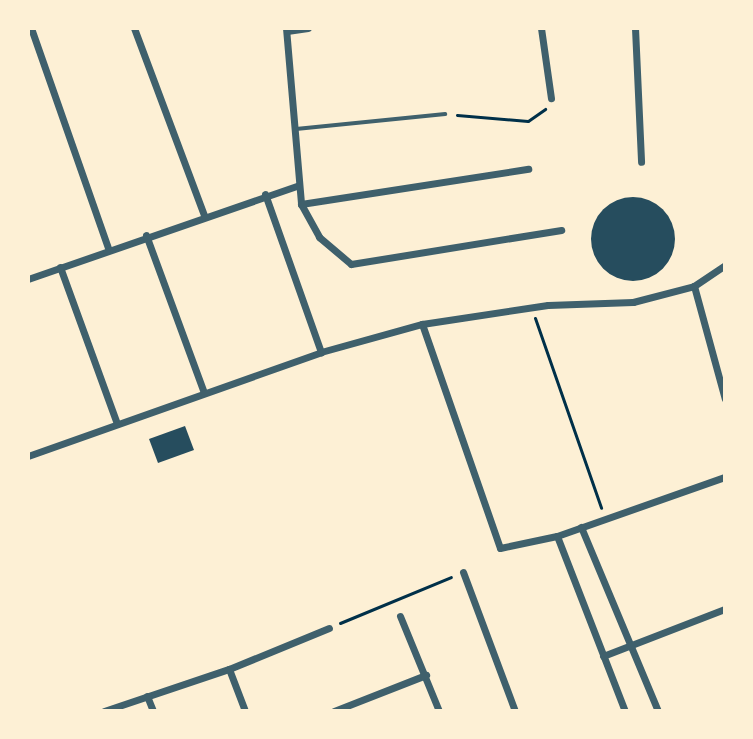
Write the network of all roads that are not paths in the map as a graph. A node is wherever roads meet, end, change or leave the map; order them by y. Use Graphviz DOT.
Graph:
graph roads {
  1 [pos="31,28"];
  2 [pos="134,28"];
  3 [pos="308,28"];
  4 [pos="541,28"];
  5 [pos="635,28"];
  6 [pos="286,29"];
  7 [pos="551,98"];
  8 [pos="445,114"];
  9 [pos="296,129"];
  10 [pos="641,162"];
  11 [pos="528,169"];
  12 [pos="297,186"];
  13 [pos="265,194"];
  14 [pos="301,204"];
  15 [pos="204,215"];
  16 [pos="561,230"];
  17 [pos="146,235"];
  18 [pos="108,248"];
  19 [pos="725,265"];
  20 [pos="60,267"];
  21 [pos="28,279"];
  22 [pos="694,286"];
  23 [pos="422,324"];
  24 [pos="321,352"];
  25 [pos="204,393"];
  26 [pos="725,399"];
  27 [pos="117,424"];
  28 [pos="28,456"];
  29 [pos="725,477"];
  30 [pos="581,527"];
  31 [pos="557,536"];
  32 [pos="463,572"];
  33 [pos="725,609"];
  34 [pos="400,616"];
  35 [pos="329,628"];
  36 [pos="631,645"];
  37 [pos="603,656"];
  38 [pos="229,669"];
  39 [pos="426,675"];
  40 [pos="147,696"];
  41 [pos="104,711"];
  42 [pos="153,711"];
  43 [pos="245,711"];
  44 [pos="334,711"];
  45 [pos="439,711"];
  46 [pos="515,711"];
  47 [pos="625,711"];
  48 [pos="658,711"];
  1 -- 18 [label="street"];
  2 -- 15 [label="street"];
  3 -- 6 [label="street"];
  4 -- 7 [label="street"];
  5 -- 10 [label="street"];
  6 -- 9 [label="street"];
  8 -- 9 [label="lane"];
  9 -- 12 [label="street"];
  11 -- 14 [label="street"];
  12 -- 13 [label="street"];
  12 -- 14 [label="street"];
  13 -- 15 [label="street"];
  13 -- 24 [label="street"];
  14 -- 16 [label="street"];
  15 -- 17 [label="street"];
  17 -- 18 [label="street"];
  17 -- 25 [label="street"];
  18 -- 20 [label="street"];
  19 -- 22 [label="street"];
  20 -- 21 [label="street"];
  20 -- 27 [label="street"];
  22 -- 23 [label="street"];
  22 -- 26 [label="street"];
  23 -- 24 [label="street"];
  23 -- 31 [label="street"];
  24 -- 25 [label="street"];
  25 -- 27 [label="street"];
  27 -- 28 [label="street"];
  29 -- 30 [label="street"];
  30 -- 31 [label="street"];
  30 -- 36 [label="street"];
  31 -- 37 [label="street"];
  32 -- 46 [label="street"];
  33 -- 36 [label="street"];
  34 -- 39 [label="street"];
  35 -- 38 [label="street"];
  36 -- 37 [label="street"];
  36 -- 48 [label="street"];
  37 -- 47 [label="street"];
  38 -- 40 [label="street"];
  38 -- 43 [label="street"];
  39 -- 44 [label="street"];
  39 -- 45 [label="street"];
  40 -- 41 [label="street"];
  40 -- 42 [label="street"];
}
